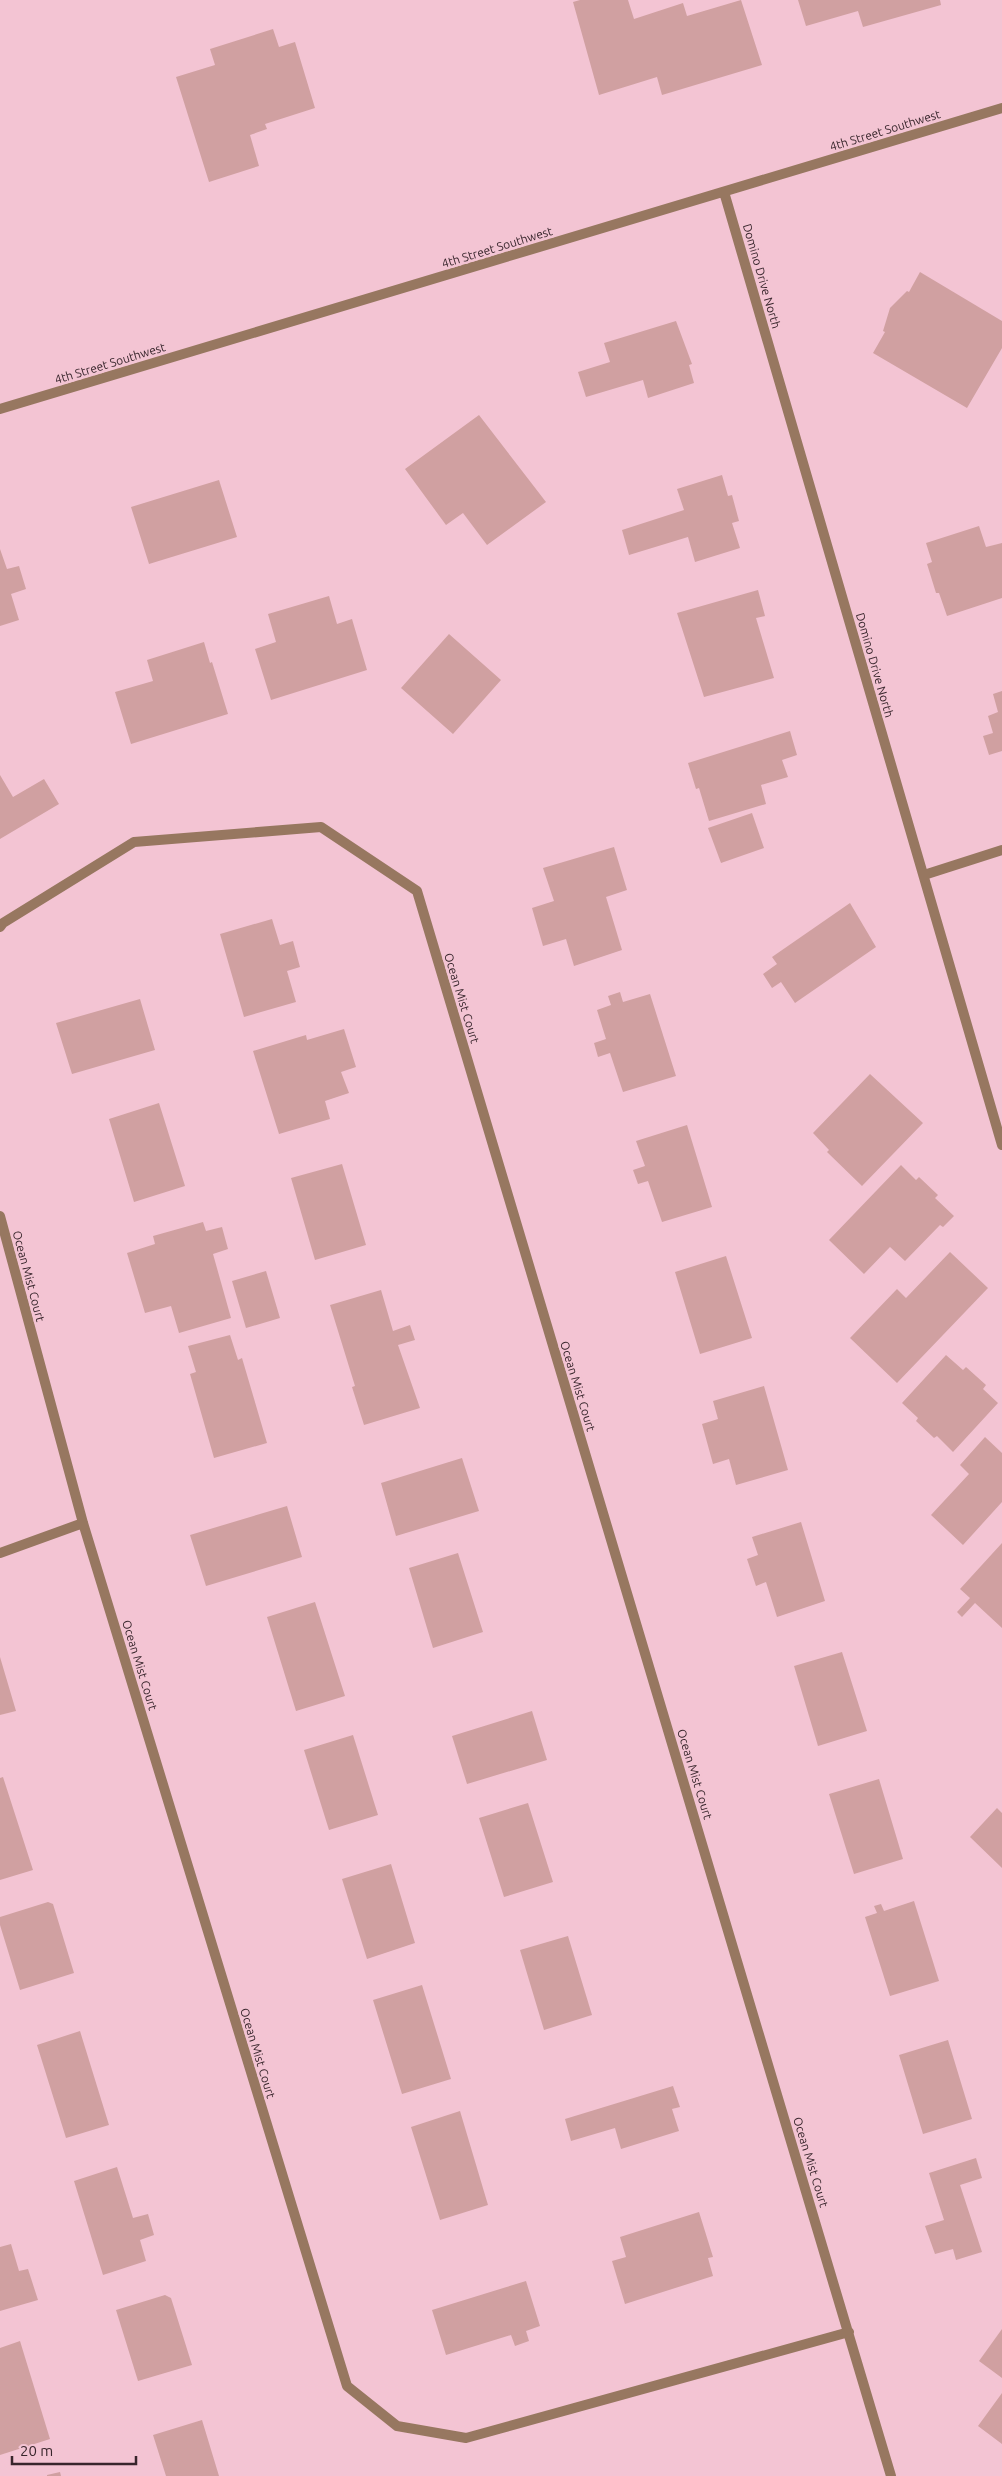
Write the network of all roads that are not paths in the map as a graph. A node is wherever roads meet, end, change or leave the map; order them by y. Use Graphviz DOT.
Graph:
graph roads {
  1 [pos="1002,108"];
  2 [pos="724,192"];
  3 [pos="0,409"];
  4 [pos="1002,850"];
  5 [pos="924,874"];
  6 [pos="0,927"];
  7 [pos="1002,1145"];
  8 [pos="0,1216"];
  9 [pos="83,1523"];
  10 [pos="0,1553"];
  11 [pos="849,2332"];
  12 [pos="890,2476"];
  1 -- 2 [label="street, 4th Street Southwest"];
  2 -- 3 [label="street, 4th Street Southwest"];
  2 -- 5 [label="street, Domino Drive North"];
  4 -- 5 [label="street"];
  5 -- 7 [label="street, Domino Drive North"];
  6 -- 11 [label="street, Ocean Mist Court"];
  8 -- 9 [label="street, Ocean Mist Court"];
  9 -- 10 [label="street"];
  9 -- 11 [label="street, Ocean Mist Court"];
  11 -- 12 [label="street, Ocean Mist Court"];
}
